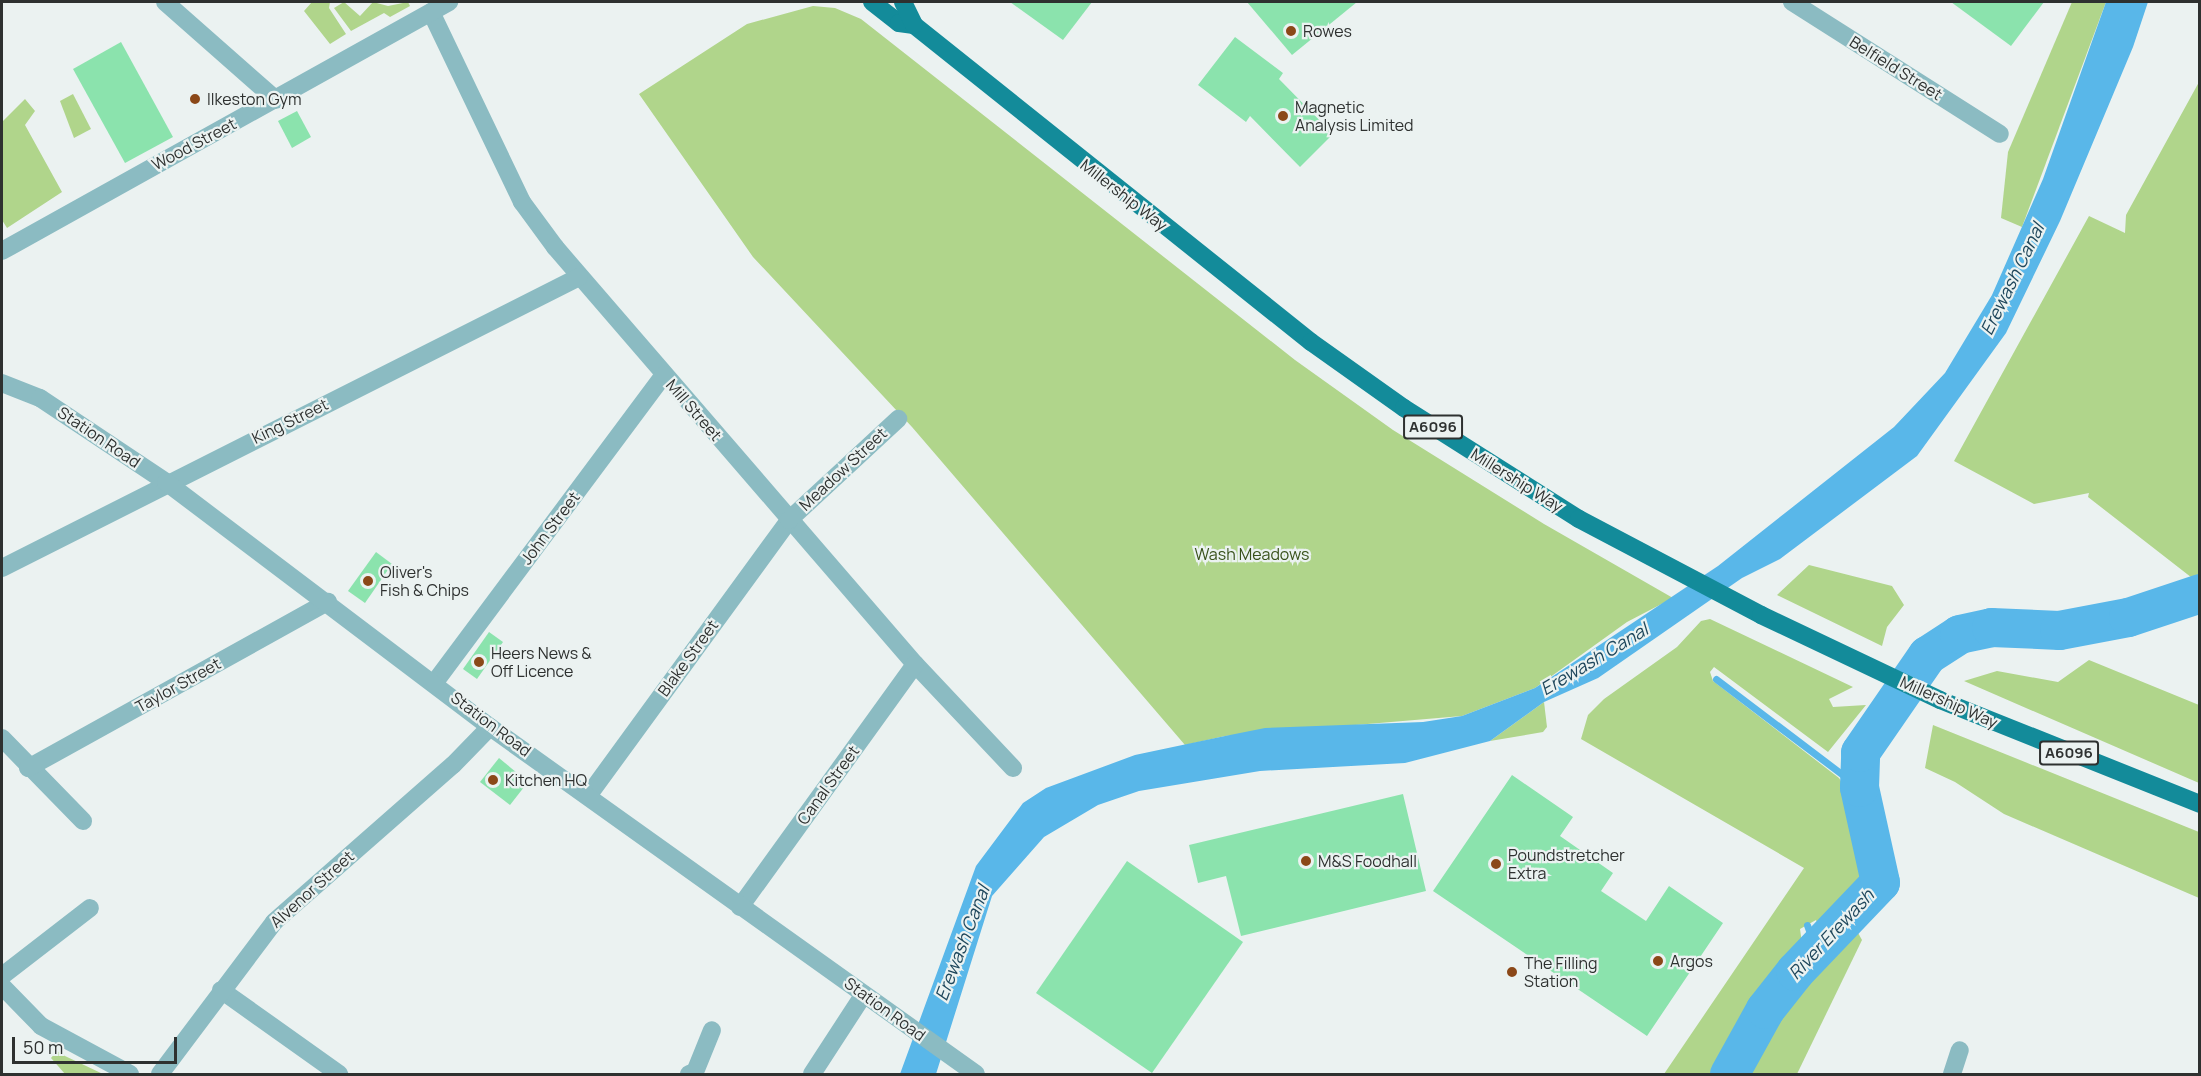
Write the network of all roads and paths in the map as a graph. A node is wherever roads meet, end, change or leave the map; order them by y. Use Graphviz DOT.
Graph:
graph roads {
  1 [pos="165,2"];
  2 [pos="449,2"];
  3 [pos="872,2"];
  4 [pos="903,2"];
  5 [pos="1792,2"];
  6 [pos="431,12"];
  7 [pos="914,26"];
  8 [pos="276,100"];
  9 [pos="2000,134"];
  10 [pos="2,251"];
  11 [pos="579,277"];
  12 [pos="664,375"];
  13 [pos="2,383"];
  14 [pos="898,419"];
  15 [pos="166,482"];
  16 [pos="789,520"];
  17 [pos="2,567"];
  18 [pos="328,602"];
  19 [pos="915,664"];
  20 [pos="435,682"];
  21 [pos="490,727"];
  22 [pos="2,738"];
  23 [pos="28,768"];
  24 [pos="1013,768"];
  25 [pos="588,796"];
  26 [pos="2199,804"];
  27 [pos="83,821"];
  28 [pos="740,907"];
  29 [pos="90,908"];
  30 [pos="2,976"];
  31 [pos="2,986"];
  32 [pos="221,990"];
  33 [pos="864,994"];
  34 [pos="712,1030"];
  35 [pos="1960,1050"];
  36 [pos="972,1071"];
  37 [pos="130,1074"];
  38 [pos="160,1074"];
  39 [pos="339,1074"];
  40 [pos="694,1074"];
  41 [pos="812,1074"];
  42 [pos="1952,1074"];
  1 -- 8 [label="street"];
  2 -- 6 [label="street, Wood Street"];
  3 -- 7 [label="main road, Millership Way / A6096"];
  4 -- 7 [label="main road, Millership Way / A6096"];
  5 -- 9 [label="street, Belfield Street"];
  6 -- 8 [label="street, Wood Street"];
  6 -- 11 [label="street, Mill Street"];
  7 -- 26 [label="main road, Millership Way / A6096"];
  8 -- 10 [label="street, Wood Street"];
  11 -- 12 [label="street, Mill Street"];
  11 -- 15 [label="street, King Street"];
  12 -- 16 [label="street, Mill Street"];
  12 -- 20 [label="street, John Street"];
  13 -- 15 [label="street, Station Road"];
  14 -- 16 [label="street, Meadow Street"];
  15 -- 17 [label="street, King Street"];
  15 -- 18 [label="street, Station Road"];
  16 -- 19 [label="street, Mill Street"];
  16 -- 25 [label="street, Blake Street"];
  18 -- 20 [label="street, Station Road"];
  18 -- 23 [label="street, Taylor Street"];
  19 -- 24 [label="street, Mill Street"];
  19 -- 28 [label="street, Canal Street"];
  20 -- 21 [label="street, Station Road"];
  21 -- 25 [label="street, Station Road"];
  21 -- 32 [label="street, Alvenor Street"];
  22 -- 23 [label="street"];
  23 -- 27 [label="street"];
  25 -- 28 [label="street, Station Road"];
  28 -- 33 [label="street, Station Road"];
  29 -- 30 [label="street"];
  31 -- 37 [label="street"];
  32 -- 38 [label="street, Alvenor Street"];
  32 -- 39 [label="street"];
  33 -- 36 [label="street, Station Road"];
  33 -- 41 [label="street"];
  34 -- 40 [label="street"];
  35 -- 42 [label="street"];
}
